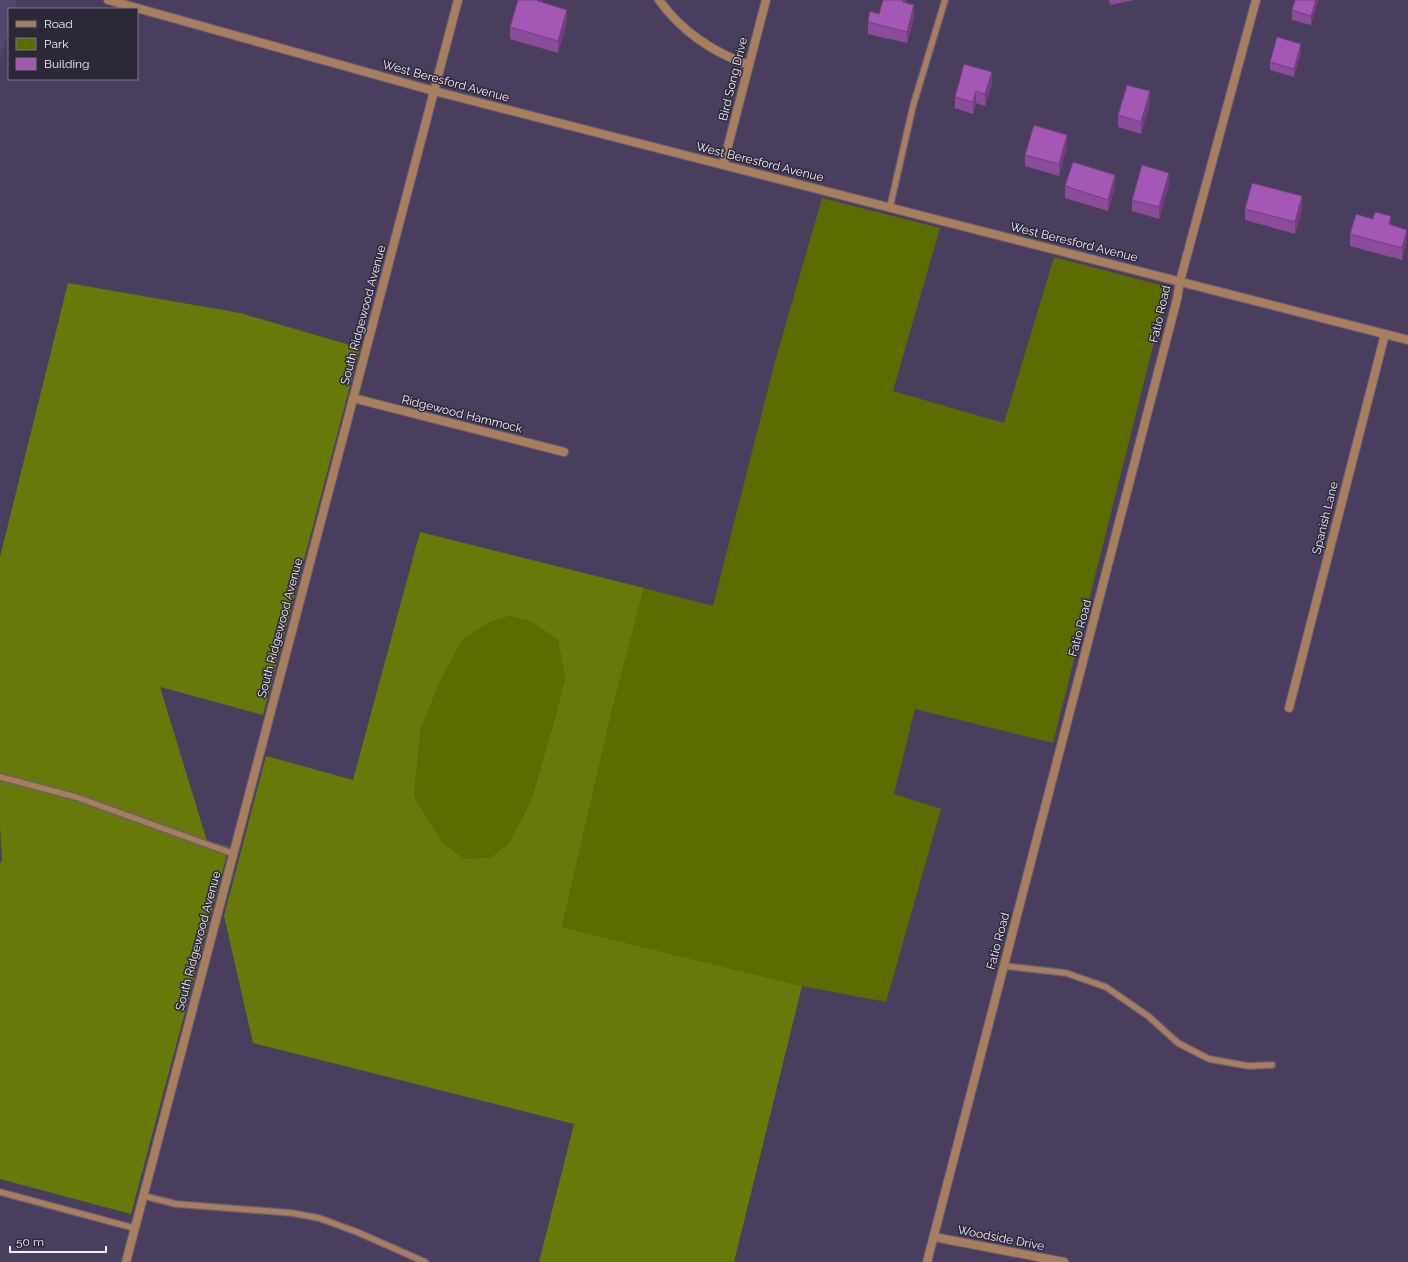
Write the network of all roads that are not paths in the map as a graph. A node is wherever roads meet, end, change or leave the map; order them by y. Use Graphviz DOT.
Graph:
graph roads {
  1 [pos="108,0"];
  2 [pos="458,0"];
  3 [pos="659,0"];
  4 [pos="766,0"];
  5 [pos="945,0"];
  6 [pos="1256,0"];
  7 [pos="137,8"];
  8 [pos="138,8"];
  9 [pos="749,65"];
  10 [pos="434,91"];
  11 [pos="723,165"];
  12 [pos="890,207"];
  13 [pos="1180,281"];
  14 [pos="1385,334"];
  15 [pos="1408,340"];
  16 [pos="353,398"];
  17 [pos="564,452"];
  18 [pos="1289,708"];
  19 [pos="0,777"];
  20 [pos="234,854"];
  21 [pos="1004,966"];
  22 [pos="1272,1065"];
  23 [pos="0,1192"];
  24 [pos="144,1196"];
  25 [pos="134,1228"];
  26 [pos="934,1237"];
  27 [pos="126,1262"];
  28 [pos="425,1262"];
  29 [pos="927,1262"];
  30 [pos="1064,1262"];
  1 -- 7 [label="street, West Beresford Avenue"];
  2 -- 10 [label="street, South Ridgewood Avenue"];
  3 -- 9 [label="street"];
  4 -- 9 [label="street, Bird Song Drive"];
  5 -- 12 [label="lane"];
  6 -- 13 [label="street, Fatio Road"];
  8 -- 10 [label="street, West Beresford Avenue"];
  9 -- 11 [label="street, Bird Song Drive"];
  10 -- 11 [label="street, West Beresford Avenue"];
  10 -- 16 [label="street, South Ridgewood Avenue"];
  11 -- 12 [label="street, West Beresford Avenue"];
  12 -- 13 [label="street, West Beresford Avenue"];
  13 -- 14 [label="street, West Beresford Avenue"];
  13 -- 21 [label="street, Fatio Road"];
  14 -- 15 [label="street, West Beresford Avenue"];
  14 -- 18 [label="street, Spanish Lane"];
  16 -- 17 [label="street, Ridgewood Hammock"];
  16 -- 20 [label="street, South Ridgewood Avenue"];
  19 -- 20 [label="lane"];
  20 -- 24 [label="street, South Ridgewood Avenue"];
  21 -- 22 [label="lane"];
  21 -- 26 [label="street, Fatio Road"];
  23 -- 25 [label="lane"];
  24 -- 25 [label="street, South Ridgewood Avenue"];
  24 -- 28 [label="lane"];
  25 -- 27 [label="street, South Ridgewood Avenue"];
  26 -- 29 [label="street, Fatio Road"];
  26 -- 30 [label="street, Woodside Drive"];
}
